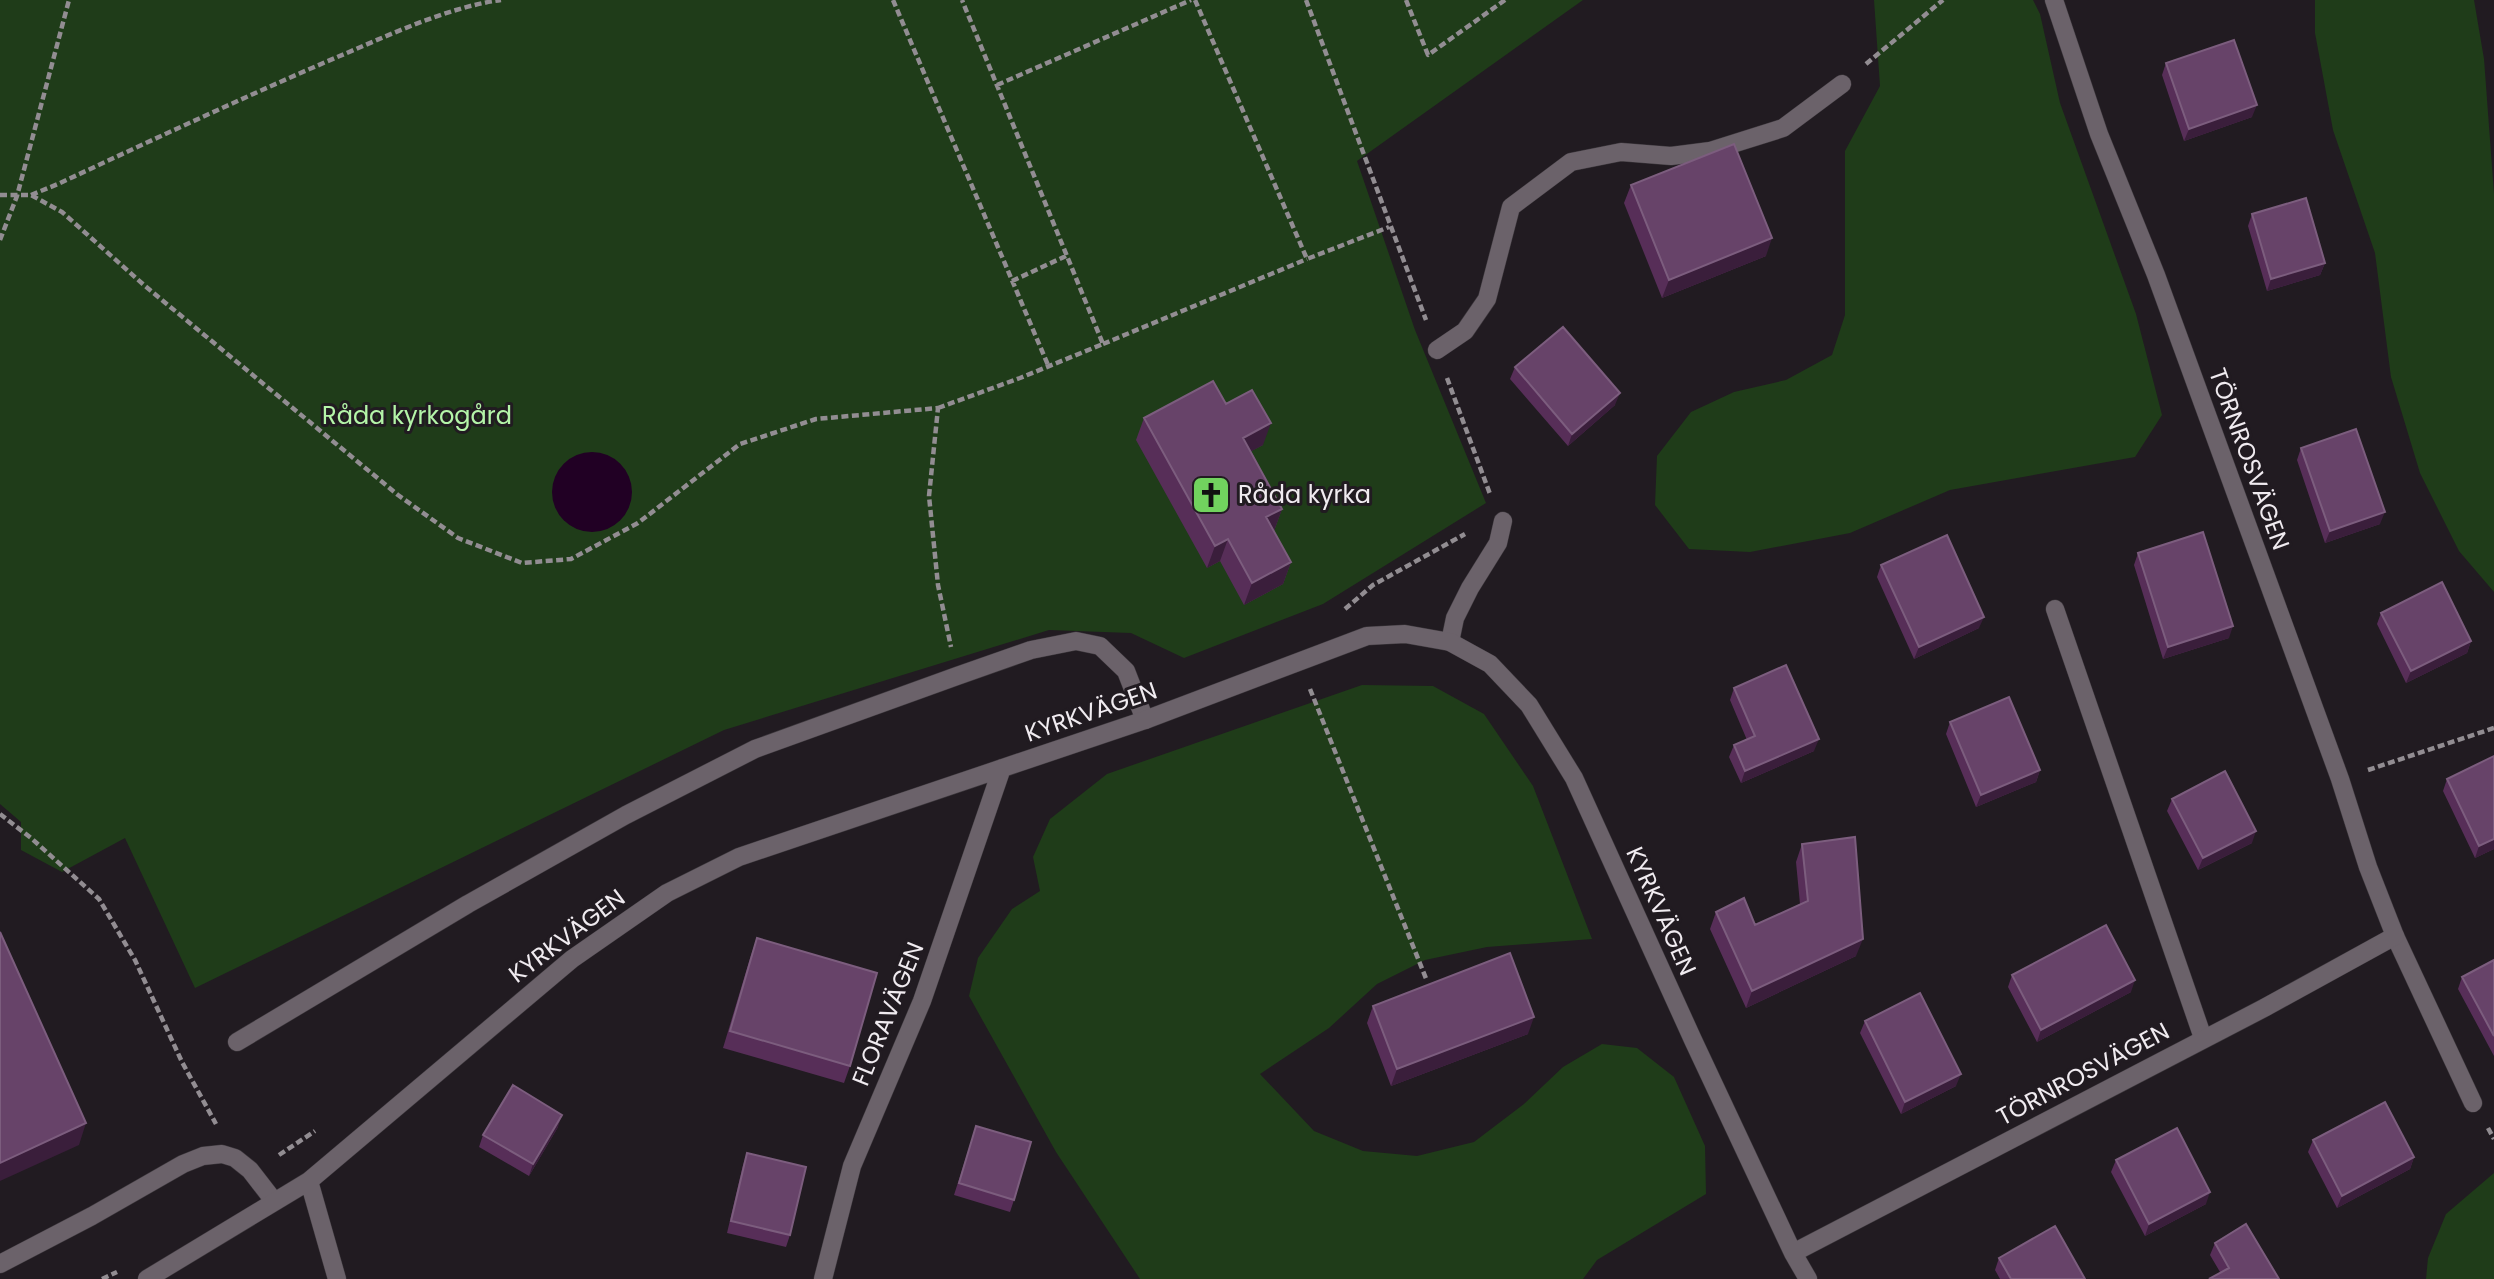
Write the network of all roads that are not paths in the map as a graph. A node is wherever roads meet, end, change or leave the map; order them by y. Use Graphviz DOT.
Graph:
graph roads {
  1 [pos="2054,0"];
  2 [pos="1842,84"];
  3 [pos="1437,350"];
  4 [pos="1503,521"];
  5 [pos="2055,609"];
  6 [pos="1450,642"];
  7 [pos="1145,720"];
  8 [pos="1002,768"];
  9 [pos="2395,936"];
  10 [pos="2203,1038"];
  11 [pos="237,1042"];
  12 [pos="2473,1102"];
  13 [pos="309,1181"];
  14 [pos="274,1201"];
  15 [pos="1793,1253"];
  16 [pos="0,1264"];
  17 [pos="147,1279"];
  18 [pos="337,1279"];
  19 [pos="823,1279"];
  20 [pos="1808,1279"];
  1 -- 9 [label="street, TÖRNROSVÄGEN"];
  2 -- 3 [label="street"];
  4 -- 6 [label="street"];
  5 -- 10 [label="street"];
  6 -- 7 [label="street, KYRKVÄGEN"];
  6 -- 15 [label="street, KYRKVÄGEN"];
  7 -- 8 [label="street, KYRKVÄGEN"];
  7 -- 11 [label="street"];
  8 -- 13 [label="street, KYRKVÄGEN"];
  8 -- 19 [label="street, FLORAVÄGEN"];
  9 -- 10 [label="street, TÖRNROSVÄGEN"];
  9 -- 12 [label="street, TÖRNROSVÄGEN"];
  10 -- 15 [label="street, TÖRNROSVÄGEN"];
  13 -- 14 [label="street, KYRKVÄGEN"];
  13 -- 18 [label="street"];
  14 -- 16 [label="street"];
  14 -- 17 [label="street, KYRKVÄGEN"];
  15 -- 20 [label="street, KYRKVÄGEN"];
}
